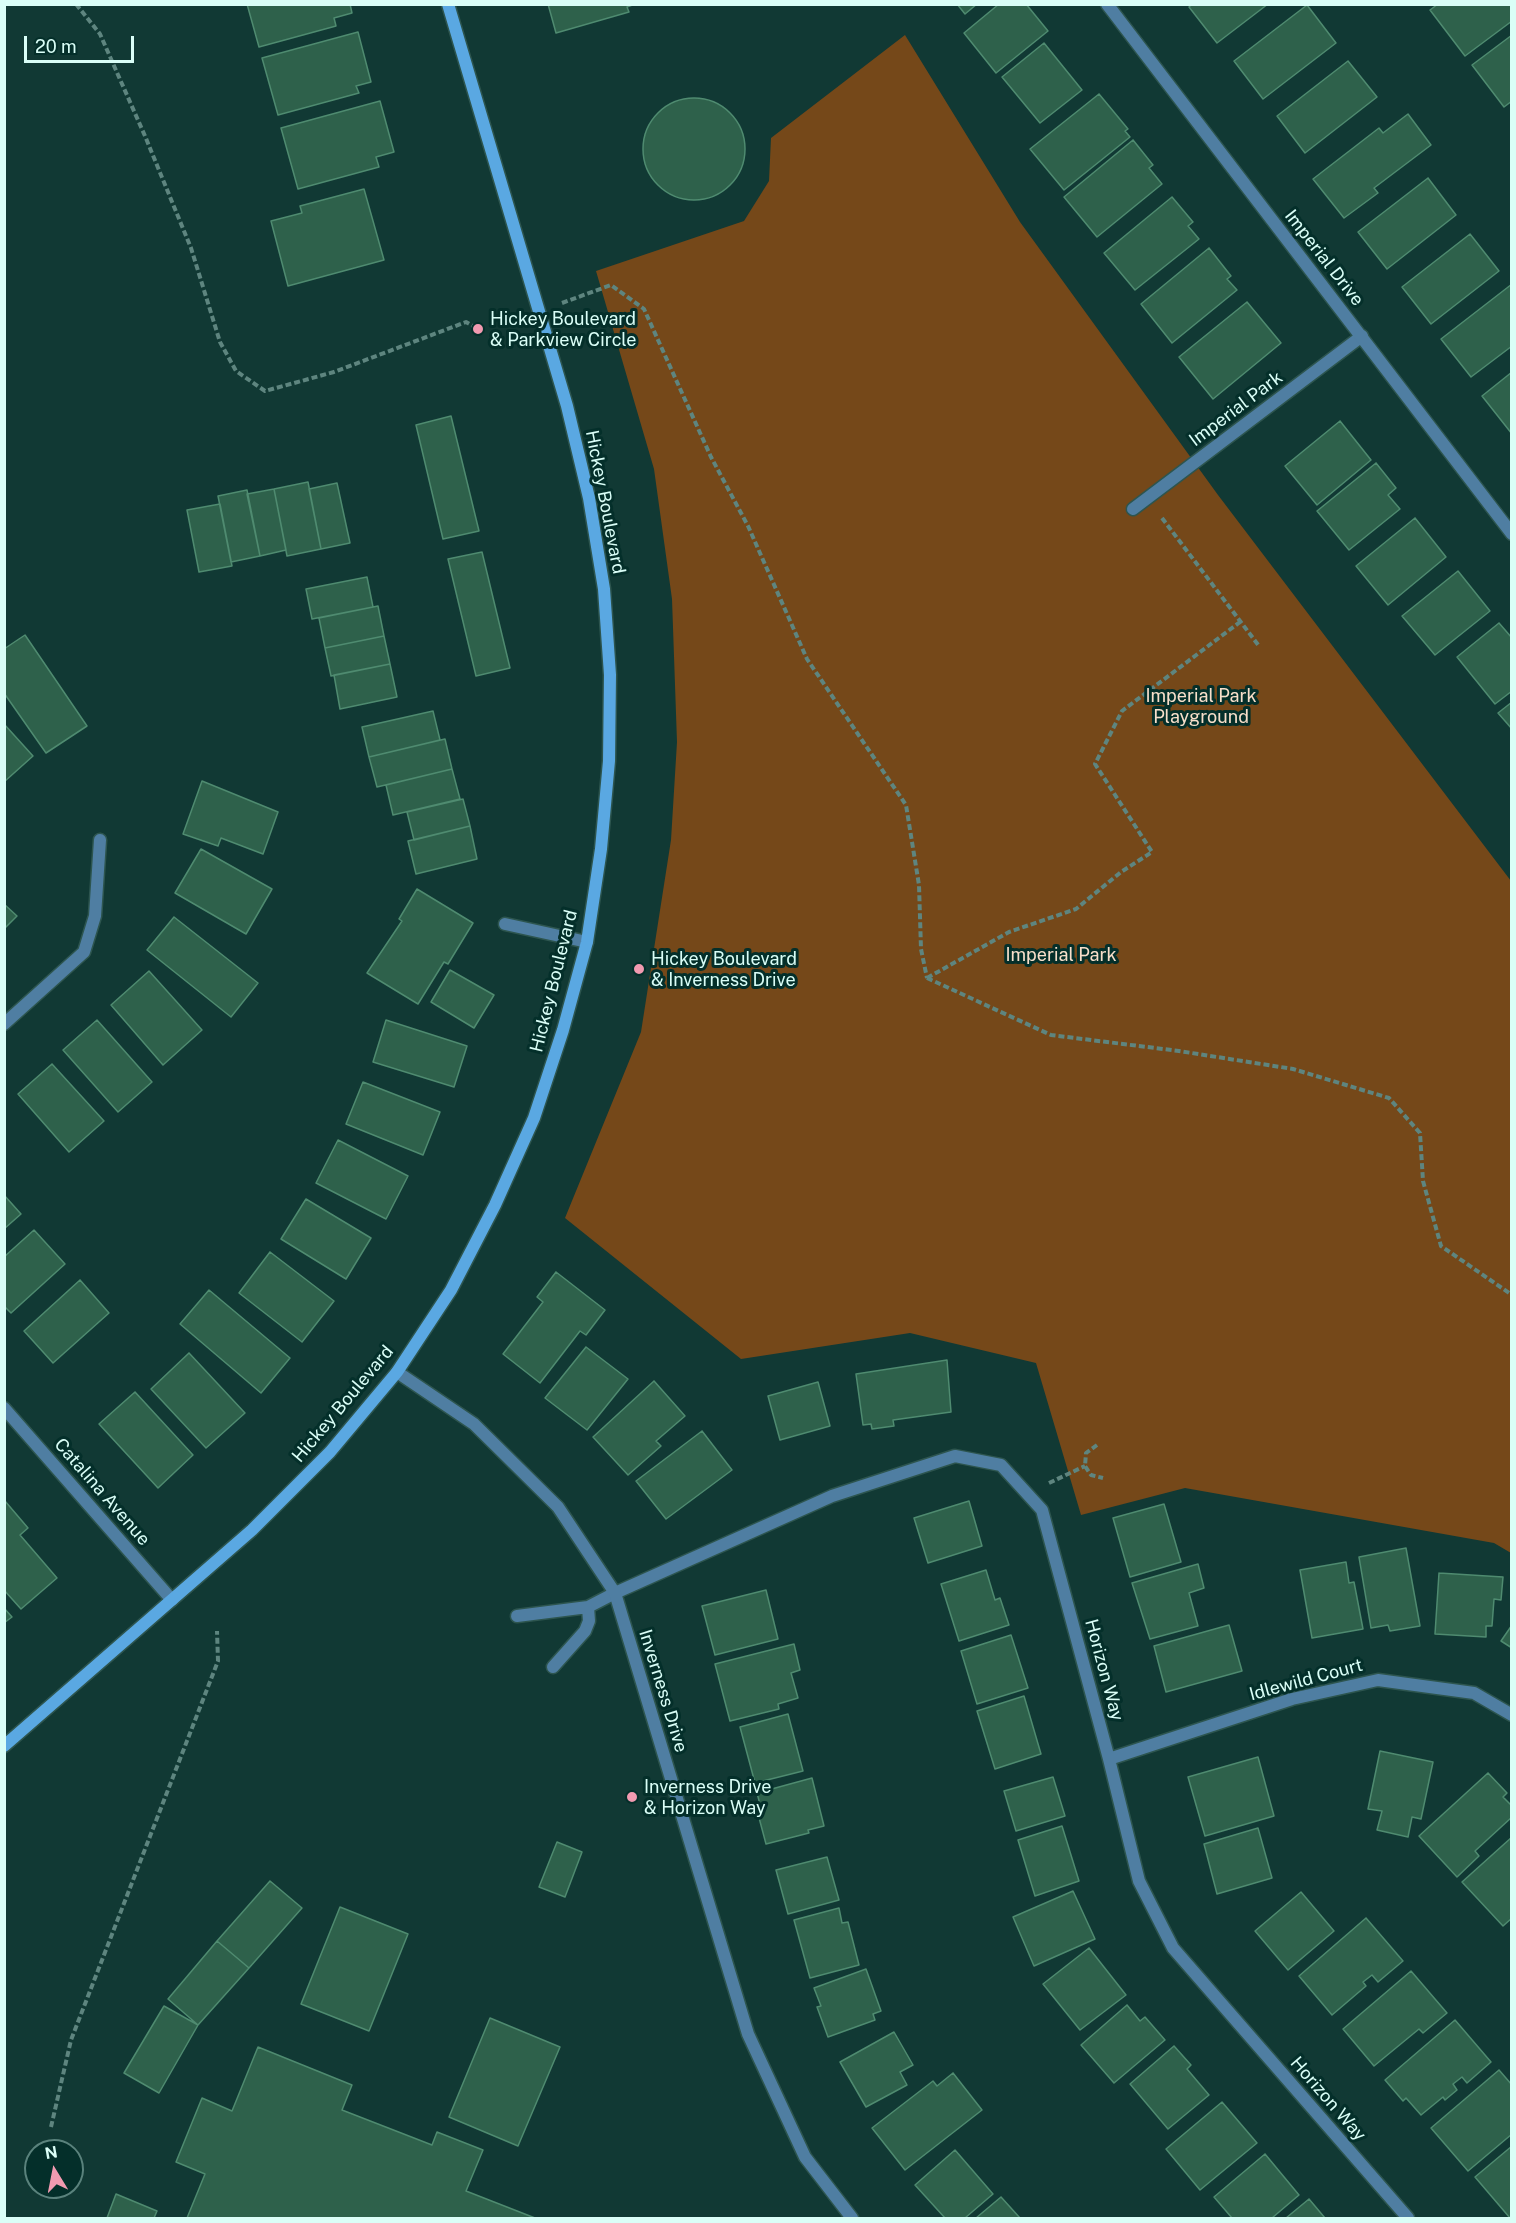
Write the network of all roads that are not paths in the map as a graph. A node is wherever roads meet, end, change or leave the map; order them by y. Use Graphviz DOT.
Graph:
graph roads {
  1 [pos="448,4"];
  2 [pos="1107,4"];
  3 [pos="1362,336"];
  4 [pos="1133,509"];
  5 [pos="1512,534"];
  6 [pos="100,840"];
  7 [pos="505,924"];
  8 [pos="586,942"];
  9 [pos="4,1024"];
  10 [pos="397,1372"];
  11 [pos="4,1408"];
  12 [pos="615,1593"];
  13 [pos="172,1600"];
  14 [pos="588,1607"];
  15 [pos="517,1616"];
  16 [pos="553,1667"];
  17 [pos="1512,1715"];
  18 [pos="4,1746"];
  19 [pos="1109,1759"];
  20 [pos="852,2218"];
  21 [pos="1407,2218"];
  1 -- 8 [label="main road, Hickey Boulevard"];
  2 -- 3 [label="street, Imperial Drive"];
  3 -- 4 [label="street, Imperial Park"];
  3 -- 5 [label="street, Imperial Drive"];
  6 -- 9 [label="street"];
  7 -- 8 [label="street"];
  8 -- 10 [label="main road, Hickey Boulevard"];
  10 -- 12 [label="street, Inverness Drive"];
  10 -- 13 [label="main road, Hickey Boulevard"];
  11 -- 13 [label="street, Catalina Avenue"];
  12 -- 14 [label="street, Horizon Way"];
  12 -- 19 [label="street, Horizon Way"];
  12 -- 20 [label="street, Inverness Drive"];
  13 -- 18 [label="main road, Hickey Boulevard"];
  14 -- 15 [label="street"];
  14 -- 16 [label="street"];
  17 -- 19 [label="street, Idlewild Court"];
  19 -- 21 [label="street, Horizon Way"];
}
